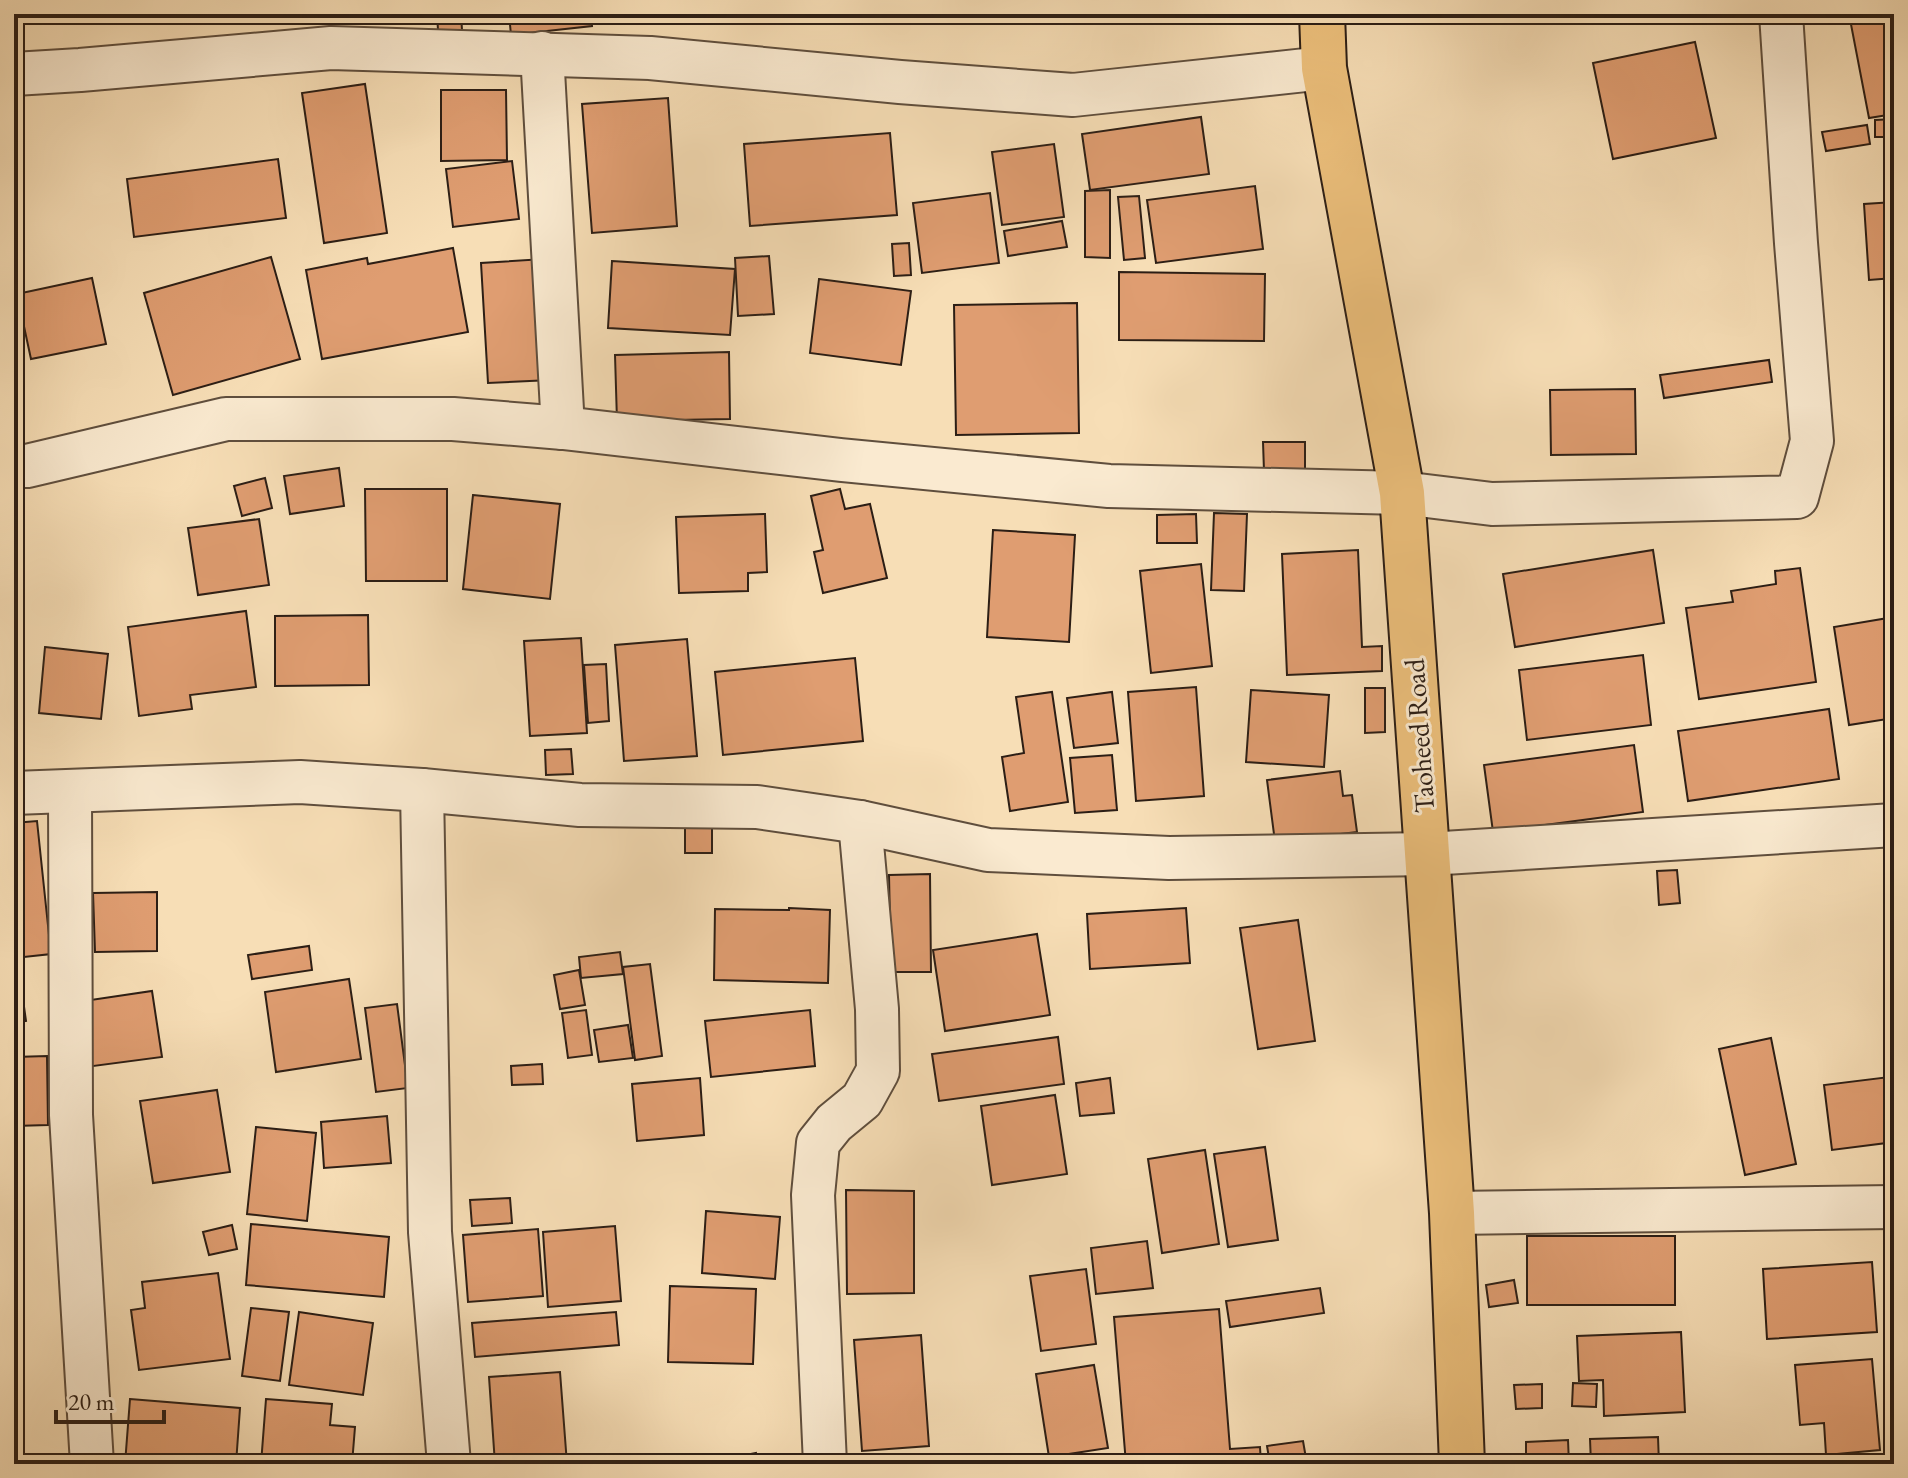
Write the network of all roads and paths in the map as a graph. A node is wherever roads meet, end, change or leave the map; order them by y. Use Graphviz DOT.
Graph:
graph roads {
  1 [pos="1322,14"];
  2 [pos="1781,14"];
  3 [pos="542,53"];
  4 [pos="1324,68"];
  5 [pos="14,74"];
  6 [pos="563,428"];
  7 [pos="27,466"];
  8 [pos="1402,493"];
  9 [pos="422,790"];
  10 [pos="70,792"];
  11 [pos="14,793"];
  12 [pos="860,822"];
  13 [pos="1894,825"];
  14 [pos="1428,854"];
  15 [pos="1894,1207"];
  16 [pos="1452,1213"];
  17 [pos="92,1464"];
  18 [pos="449,1464"];
  19 [pos="825,1464"];
  20 [pos="1462,1464"];
  1 -- 4 [label="main road, Taoheed Road"];
  2 -- 8 [label="street"];
  3 -- 4 [label="street"];
  3 -- 5 [label="street"];
  3 -- 6 [label="street"];
  4 -- 8 [label="main road, Taoheed Road"];
  6 -- 7 [label="street"];
  6 -- 8 [label="street"];
  8 -- 14 [label="main road, Taoheed Road"];
  9 -- 10 [label="street"];
  9 -- 12 [label="street"];
  9 -- 18 [label="street"];
  10 -- 11 [label="street"];
  10 -- 17 [label="street"];
  12 -- 14 [label="street"];
  12 -- 19 [label="street"];
  13 -- 14 [label="street"];
  14 -- 16 [label="main road, Taoheed Road"];
  15 -- 16 [label="street"];
  16 -- 20 [label="main road, Taoheed Road"];
}
